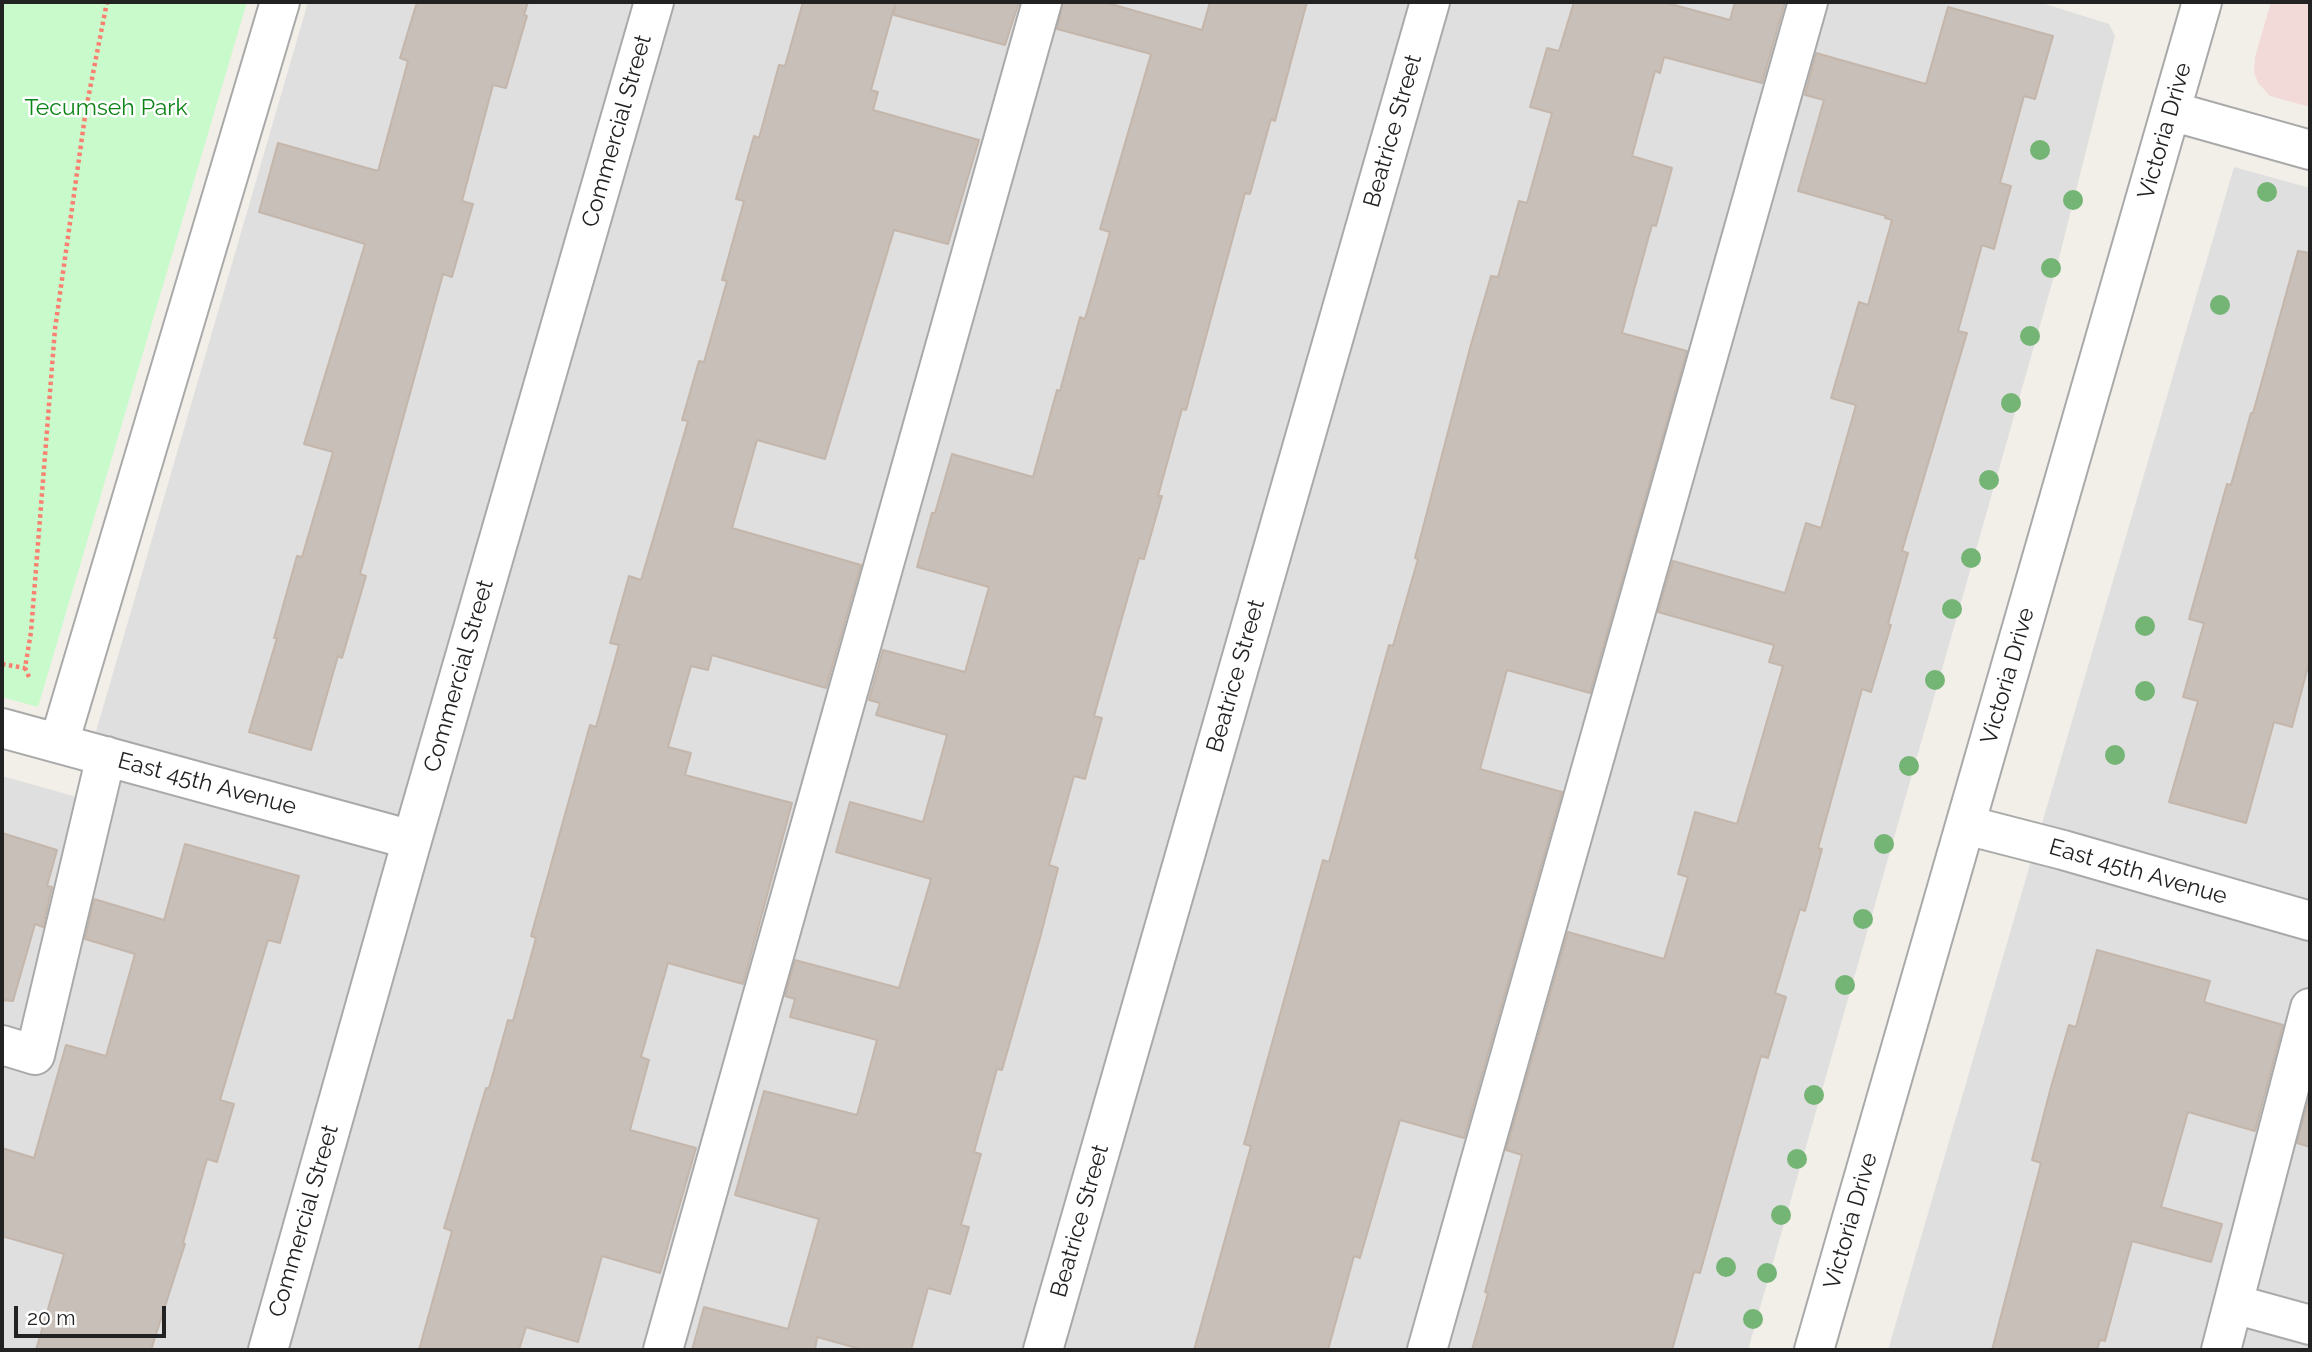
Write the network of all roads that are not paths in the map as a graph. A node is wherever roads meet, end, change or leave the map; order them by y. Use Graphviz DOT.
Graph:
graph roads {
  1 [pos="280,2"];
  2 [pos="654,2"];
  3 [pos="1042,2"];
  4 [pos="1430,2"];
  5 [pos="1808,2"];
  6 [pos="2202,2"];
  7 [pos="2171,111"];
  8 [pos="2310,150"];
  9 [pos="2,728"];
  10 [pos="59,743"];
  11 [pos="106,756"];
  12 [pos="1966,825"];
  13 [pos="412,840"];
  14 [pos="2310,921"];
  15 [pos="2310,1008"];
  16 [pos="2,1045"];
  17 [pos="2234,1304"];
  18 [pos="2310,1325"];
  19 [pos="268,1350"];
  20 [pos="663,1350"];
  21 [pos="1043,1350"];
  22 [pos="1427,1350"];
  23 [pos="1814,1350"];
  24 [pos="2221,1350"];
  1 -- 10 [label="street"];
  2 -- 13 [label="street, Commercial Street"];
  3 -- 20 [label="street"];
  4 -- 21 [label="street, Beatrice Street"];
  5 -- 22 [label="street"];
  6 -- 7 [label="street, Victoria Drive"];
  7 -- 8 [label="street"];
  7 -- 12 [label="street, Victoria Drive"];
  9 -- 10 [label="street, East 45th Avenue"];
  10 -- 11 [label="street, East 45th Avenue"];
  11 -- 13 [label="street, East 45th Avenue"];
  11 -- 16 [label="street"];
  12 -- 14 [label="street, East 45th Avenue"];
  12 -- 23 [label="street, Victoria Drive"];
  13 -- 19 [label="street, Commercial Street"];
  15 -- 17 [label="street"];
  17 -- 18 [label="street"];
  17 -- 24 [label="street"];
}
